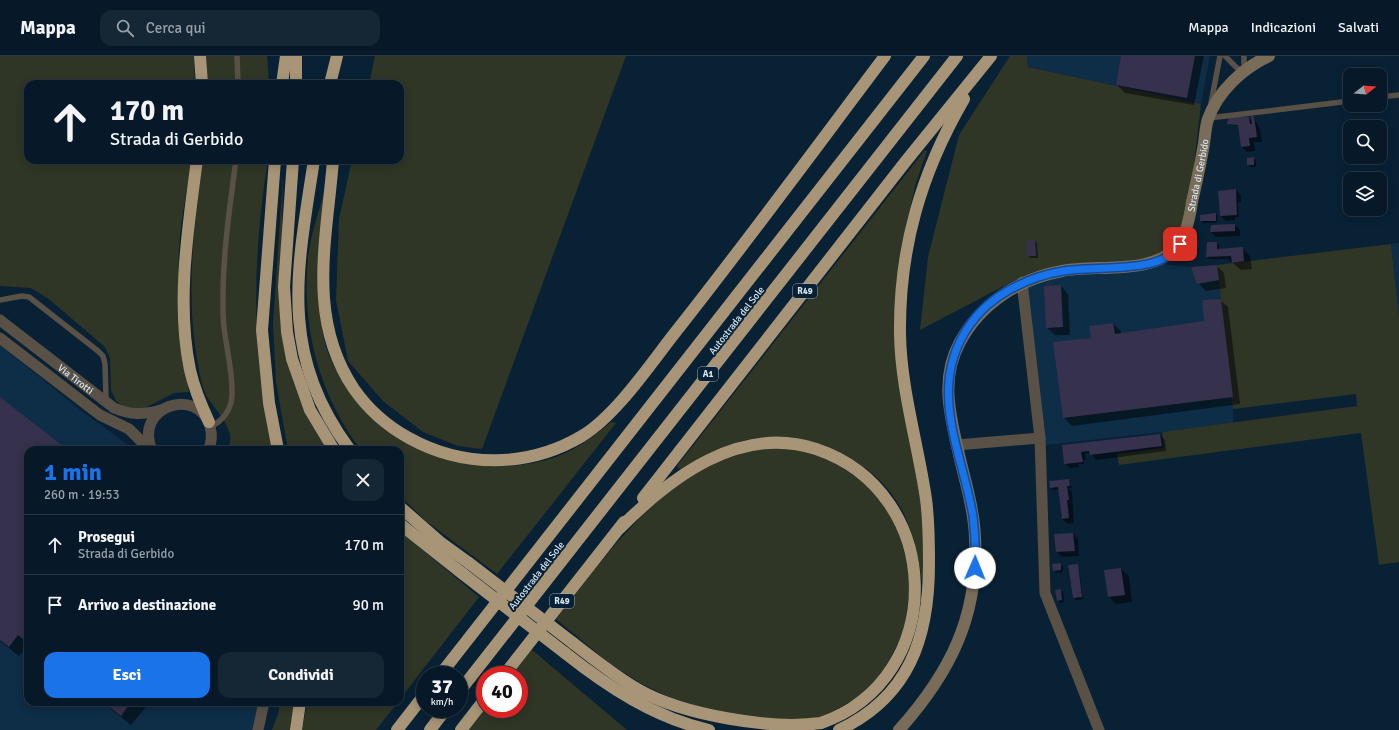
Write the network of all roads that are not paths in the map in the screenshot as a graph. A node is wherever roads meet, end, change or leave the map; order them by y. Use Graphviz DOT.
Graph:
graph roads {
  1 [pos="200,56"];
  2 [pos="237,56"];
  3 [pos="286,56"];
  4 [pos="296,56"];
  5 [pos="885,56"];
  6 [pos="924,56"];
  7 [pos="957,56"];
  8 [pos="991,56"];
  9 [pos="994,56"];
  10 [pos="1220,56"];
  11 [pos="1225,56"];
  12 [pos="1244,56"];
  13 [pos="1269,56"];
  14 [pos="338,57"];
  15 [pos="1244,71"];
  16 [pos="202,80"];
  17 [pos="238,80"];
  18 [pos="283,80"];
  19 [pos="296,80"];
  20 [pos="331,80"];
  21 [pos="335,80"];
  22 [pos="1399,95"];
  23 [pos="1387,96"];
  24 [pos="1343,102"];
  25 [pos="1208,118"];
  26 [pos="196,164"];
  27 [pos="235,164"];
  28 [pos="275,164"];
  29 [pos="293,164"];
  30 [pos="313,164"];
  31 [pos="333,164"];
  32 [pos="1022,282"];
  33 [pos="0,300"];
  34 [pos="0,320"];
  35 [pos="0,338"];
  36 [pos="114,408"];
  37 [pos="161,410"];
  38 [pos="209,424"];
  39 [pos="1040,438"];
  40 [pos="957,445"];
  41 [pos="147,446"];
  42 [pos="150,446"];
  43 [pos="210,446"];
  44 [pos="277,446"];
  45 [pos="332,446"];
  46 [pos="348,446"];
  47 [pos="404,510"];
  48 [pos="404,527"];
  49 [pos="620,528"];
  50 [pos="466,568"];
  51 [pos="447,666"];
  52 [pos="511,666"];
  53 [pos="468,681"];
  54 [pos="263,706"];
  55 [pos="299,706"];
  56 [pos="416,706"];
  57 [pos="476,711"];
  58 [pos="439,718"];
  59 [pos="258,730"];
  60 [pos="296,730"];
  61 [pos="397,730"];
  62 [pos="430,730"];
  63 [pos="461,730"];
  64 [pos="709,730"];
  65 [pos="839,730"];
  66 [pos="899,730"];
  67 [pos="1099,730"];
  1 -- 16 [label="highway"];
  2 -- 17 [label="lane"];
  3 -- 18 [label="highway"];
  4 -- 19 [label="highway"];
  5 -- 31 [label="highway"];
  6 -- 51 [label="highway, Autostrada del Sole / A1"];
  7 -- 53 [label="highway, Autostrada del Sole / A1"];
  8 -- 49 [label="highway, R49"];
  9 -- 65 [label="highway"];
  10 -- 25 [label="lane"];
  11 -- 15 [label="lane"];
  12 -- 15 [label="lane"];
  13 -- 15 [label="street, Strada di Gerbido"];
  14 -- 20 [label="highway"];
  14 -- 21 [label="highway"];
  15 -- 25 [label="street, Strada di Gerbido"];
  22 -- 23 [label="lane"];
  24 -- 25 [label="lane"];
  25 -- 32 [label="street, Strada di Gerbido"];
  26 -- 38 [label="highway"];
  27 -- 38 [label="lane"];
  28 -- 44 [label="highway"];
  29 -- 45 [label="highway"];
  30 -- 46 [label="highway"];
  32 -- 39 [label="street"];
  32 -- 40 [label="street"];
  33 -- 36 [label="lane"];
  34 -- 36 [label="street, Via Tirotti"];
  35 -- 41 [label="street, Via Tirotti"];
  36 -- 37 [label="street, Via Tirotti"];
  37 -- 38 [label="street, Via Tirotti"];
  37 -- 42 [label="street"];
  38 -- 43 [label="street"];
  39 -- 40 [label="street"];
  39 -- 67 [label="street"];
  40 -- 66 [label="street"];
  47 -- 50 [label="highway"];
  48 -- 50 [label="highway"];
  49 -- 50 [label="highway, bridge"];
  49 -- 52 [label="highway, R49"];
  50 -- 64 [label="highway, bridge"];
  54 -- 59 [label="street"];
  55 -- 60 [label="highway"];
  56 -- 61 [label="highway"];
  57 -- 63 [label="highway"];
  58 -- 62 [label="highway"];
}
